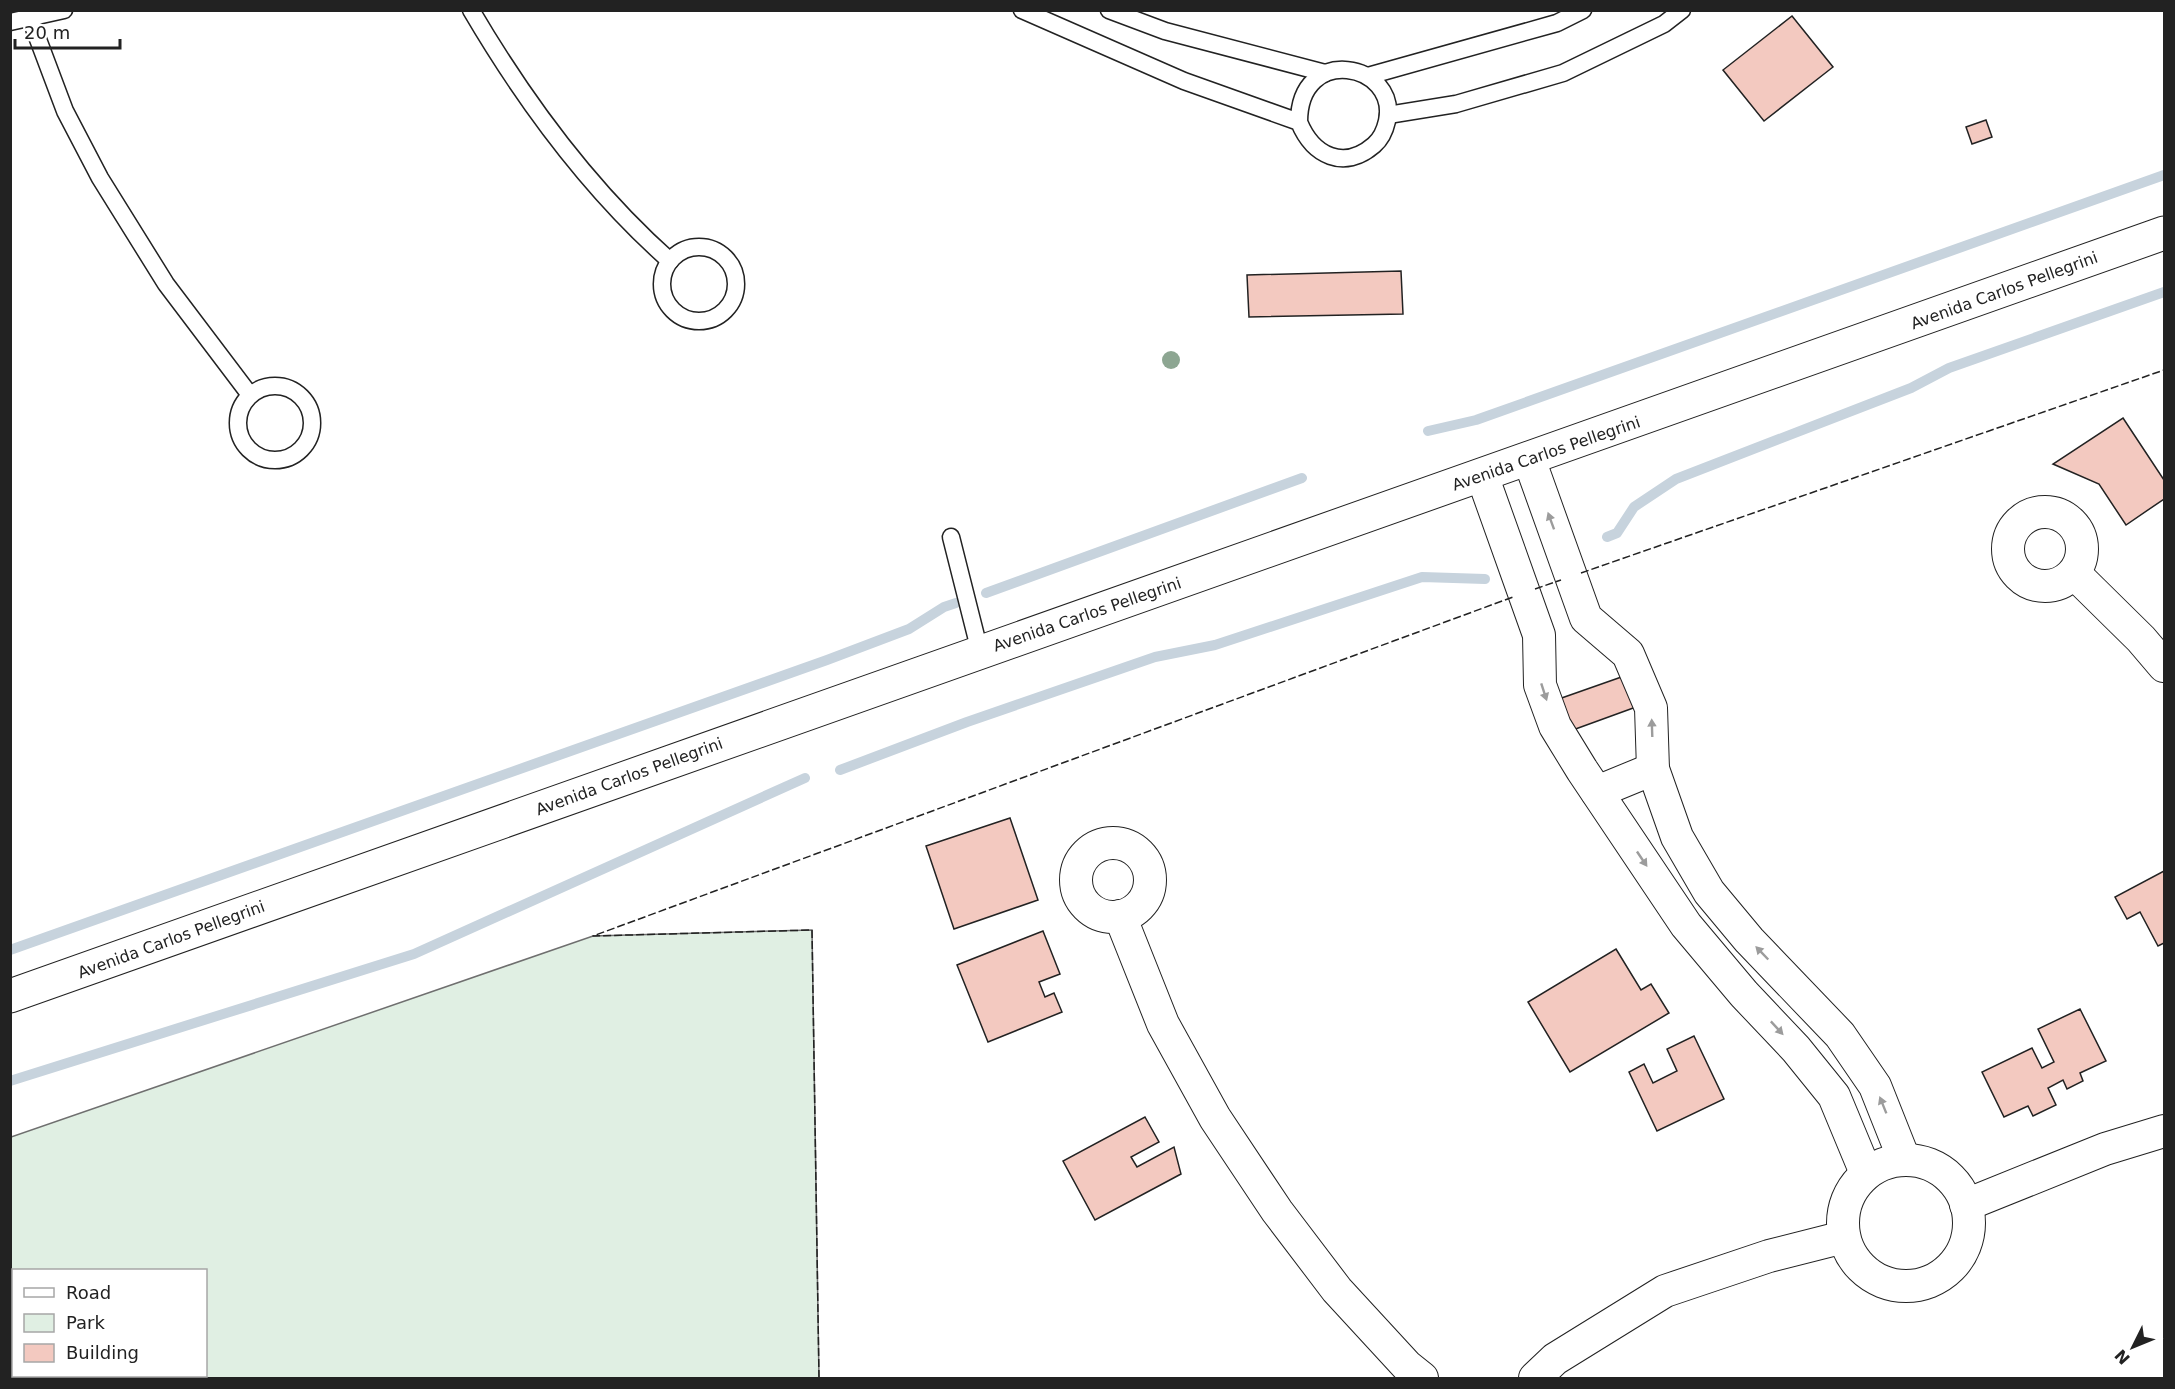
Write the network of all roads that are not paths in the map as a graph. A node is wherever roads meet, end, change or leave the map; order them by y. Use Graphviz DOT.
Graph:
graph roads {
  1 [pos="64,10"];
  2 [pos="471,10"];
  3 [pos="1022,10"];
  4 [pos="1109,10"];
  5 [pos="1583,10"];
  6 [pos="1682,10"];
  7 [pos="28,14"];
  8 [pos="10,22"];
  9 [pos="1325,73"];
  10 [pos="1368,76"];
  11 [pos="1388,115"];
  12 [pos="1299,122"];
  13 [pos="2164,233"];
  14 [pos="670,261"];
  15 [pos="250,395"];
  16 [pos="1529,459"];
  17 [pos="1482,476"];
  18 [pos="951,537"];
  19 [pos="2074,573"];
  20 [pos="1586,618"];
  21 [pos="1539,634"];
  22 [pos="980,652"];
  23 [pos="2164,666"];
  24 [pos="1653,769"];
  25 [pos="1597,792"];
  26 [pos="1120,916"];
  27 [pos="10,996"];
  28 [pos="2164,1131"];
  29 [pos="1904,1159"];
  30 [pos="1866,1173"];
  31 [pos="1966,1205"];
  32 [pos="1844,1237"];
  33 [pos="1422,1378"];
  34 [pos="1535,1378"];
  1 -- 7 [label="lane"];
  2 -- 14 [label="lane"];
  3 -- 12 [label="lane"];
  4 -- 9 [label="lane"];
  5 -- 10 [label="lane"];
  6 -- 11 [label="lane"];
  7 -- 8 [label="lane"];
  7 -- 15 [label="lane"];
  9 -- 10 [label="lane"];
  9 -- 12 [label="lane"];
  10 -- 11 [label="lane"];
  11 -- 12 [label="lane"];
  13 -- 16 [label="main road, Avenida Carlos Pellegrini"];
  14 -- 14 [label="lane"];
  15 -- 15 [label="lane"];
  16 -- 17 [label="main road, Avenida Carlos Pellegrini"];
  20 -- 16 [label="street, one-way"];
  17 -- 21 [label="street"];
  17 -- 22 [label="main road, Avenida Carlos Pellegrini"];
  18 -- 22 [label="lane"];
  19 -- 23 [label="street"];
  20 -- 21 [label="street"];
  24 -- 20 [label="street, one-way"];
  21 -- 25 [label="street, one-way"];
  22 -- 27 [label="main road, Avenida Carlos Pellegrini"];
  24 -- 25 [label="street"];
  29 -- 24 [label="street, one-way"];
  25 -- 30 [label="street, one-way"];
  26 -- 33 [label="street"];
  28 -- 31 [label="street"];
  29 -- 30 [label="street"];
  29 -- 31 [label="street"];
  30 -- 32 [label="street"];
  31 -- 32 [label="street"];
  32 -- 34 [label="street"];
}
